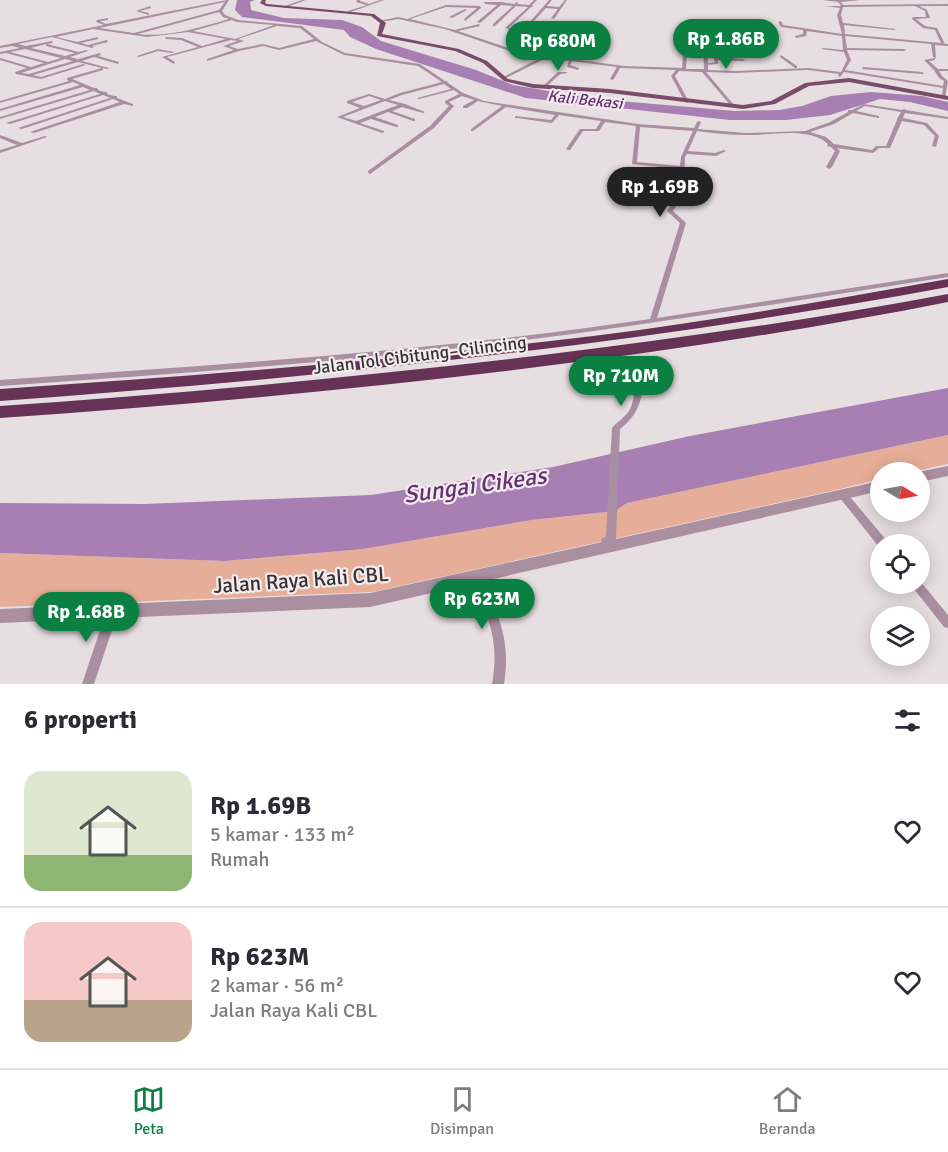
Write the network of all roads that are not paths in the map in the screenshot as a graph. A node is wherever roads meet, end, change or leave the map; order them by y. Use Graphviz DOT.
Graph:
graph roads {
  1 [pos="200,0"];
  2 [pos="227,0"];
  3 [pos="264,0"];
  4 [pos="305,0"];
  5 [pos="359,0"];
  6 [pos="383,0"];
  7 [pos="425,0"];
  8 [pos="472,0"];
  9 [pos="520,0"];
  10 [pos="536,0"];
  11 [pos="551,0"];
  12 [pos="566,0"];
  13 [pos="824,0"];
  14 [pos="889,0"];
  15 [pos="948,0"];
  16 [pos="441,1"];
  17 [pos="839,1"];
  18 [pos="486,2"];
  19 [pos="502,2"];
  20 [pos="455,3"];
  21 [pos="515,4"];
  22 [pos="860,4"];
  23 [pos="906,4"];
  24 [pos="202,5"];
  25 [pos="369,5"];
  26 [pos="530,5"];
  27 [pos="934,5"];
  28 [pos="948,5"];
  29 [pos="545,6"];
  30 [pos="826,6"];
  31 [pos="915,6"];
  32 [pos="150,7"];
  33 [pos="283,7"];
  34 [pos="466,7"];
  35 [pos="480,7"];
  36 [pos="841,7"];
  37 [pos="898,7"];
  38 [pos="561,8"];
  39 [pos="458,10"];
  40 [pos="220,11"];
  41 [pos="475,11"];
  42 [pos="350,12"];
  43 [pos="905,12"];
  44 [pos="153,15"];
  45 [pos="451,16"];
  46 [pos="107,19"];
  47 [pos="210,20"];
  48 [pos="234,20"];
  49 [pos="406,20"];
  50 [pos="465,20"];
  51 [pos="534,20"];
  52 [pos="381,21"];
  53 [pos="219,22"];
  54 [pos="780,22"];
  55 [pos="174,23"];
  56 [pos="108,24"];
  57 [pos="284,24"];
  58 [pos="530,24"];
  59 [pos="843,24"];
  60 [pos="179,25"];
  61 [pos="232,25"];
  62 [pos="494,25"];
  63 [pos="545,25"];
  64 [pos="713,27"];
  65 [pos="92,28"];
  66 [pos="526,28"];
  67 [pos="541,29"];
  68 [pos="894,29"];
  69 [pos="805,30"];
  70 [pos="188,31"];
  71 [pos="71,32"];
  72 [pos="451,32"];
  73 [pos="132,34"];
  74 [pos="842,35"];
  75 [pos="87,36"];
  76 [pos="160,36"];
  77 [pos="694,36"];
  78 [pos="52,37"];
  79 [pos="796,37"];
  80 [pos="58,38"];
  81 [pos="97,38"];
  82 [pos="927,38"];
  83 [pos="233,39"];
  84 [pos="107,40"];
  85 [pos="316,40"];
  86 [pos="67,41"];
  87 [pos="905,41"];
  88 [pos="43,42"];
  89 [pos="52,42"];
  90 [pos="77,43"];
  91 [pos="932,43"];
  92 [pos="14,45"];
  93 [pos="945,45"];
  94 [pos="202,46"];
  95 [pos="0,48"];
  96 [pos="25,48"];
  97 [pos="89,48"];
  98 [pos="712,49"];
  99 [pos="823,49"];
  100 [pos="238,50"];
  101 [pos="845,50"];
  102 [pos="6,52"];
  103 [pos="0,53"];
  104 [pos="80,53"];
  105 [pos="176,53"];
  106 [pos="248,53"];
  107 [pos="100,54"];
  108 [pos="92,56"];
  109 [pos="139,56"];
  110 [pos="781,56"];
  111 [pos="545,57"];
  112 [pos="65,58"];
  113 [pos="0,59"];
  114 [pos="715,59"];
  115 [pos="208,60"];
  116 [pos="571,60"];
  117 [pos="743,60"];
  118 [pos="76,61"];
  119 [pos="48,63"];
  120 [pos="118,63"];
  121 [pos="174,63"];
  122 [pos="85,64"];
  123 [pos="705,64"];
  124 [pos="762,65"];
  125 [pos="619,66"];
  126 [pos="32,68"];
  127 [pos="796,68"];
  128 [pos="861,68"];
  129 [pos="69,69"];
  130 [pos="103,69"];
  131 [pos="578,69"];
  132 [pos="768,69"];
  133 [pos="678,70"];
  134 [pos="684,70"];
  135 [pos="782,70"];
  136 [pos="884,70"];
  137 [pos="937,70"];
  138 [pos="948,70"];
  139 [pos="705,71"];
  140 [pos="843,72"];
  141 [pos="868,72"];
  142 [pos="566,73"];
  143 [pos="922,73"];
  144 [pos="53,74"];
  145 [pos="86,74"];
  146 [pos="790,74"];
  147 [pos="28,75"];
  148 [pos="882,76"];
  149 [pos="504,78"];
  150 [pos="68,79"];
  151 [pos="612,79"];
  152 [pos="838,80"];
  153 [pos="906,80"];
  154 [pos="74,81"];
  155 [pos="446,82"];
  156 [pos="87,85"];
  157 [pos="544,87"];
  158 [pos="945,87"];
  159 [pos="454,88"];
  160 [pos="96,89"];
  161 [pos="904,89"];
  162 [pos="106,93"];
  163 [pos="462,94"];
  164 [pos="116,97"];
  165 [pos="419,98"];
  166 [pos="946,98"];
  167 [pos="386,99"];
  168 [pos="477,100"];
  169 [pos="0,102"];
  170 [pos="125,102"];
  171 [pos="687,102"];
  172 [pos="131,105"];
  173 [pos="403,105"];
  174 [pos="505,106"];
  175 [pos="732,106"];
  176 [pos="465,107"];
  177 [pos="364,108"];
  178 [pos="524,109"];
  179 [pos="0,110"];
  180 [pos="904,110"];
  181 [pos="388,111"];
  182 [pos="850,111"];
  183 [pos="423,112"];
  184 [pos="545,112"];
  185 [pos="558,114"];
  186 [pos="371,117"];
  187 [pos="877,117"];
  188 [pos="948,118"];
  189 [pos="0,119"];
  190 [pos="899,119"];
  191 [pos="413,120"];
  192 [pos="536,120"];
  193 [pos="604,120"];
  194 [pos="699,122"];
  195 [pos="8,123"];
  196 [pos="355,123"];
  197 [pos="638,125"];
  198 [pos="396,126"];
  199 [pos="20,128"];
  200 [pos="473,130"];
  201 [pos="696,130"];
  202 [pos="32,132"];
  203 [pos="382,132"];
  204 [pos="806,132"];
  205 [pos="0,136"];
  206 [pos="9,140"];
  207 [pos="0,143"];
  208 [pos="22,145"];
  209 [pos="830,145"];
  210 [pos="934,146"];
  211 [pos="568,149"];
  212 [pos="724,151"];
  213 [pos="0,152"];
  214 [pos="686,152"];
  215 [pos="682,168"];
  216 [pos="830,168"];
  217 [pos="369,172"];
  218 [pos="948,275"];
  219 [pos="948,283"];
  220 [pos="948,298"];
  221 [pos="654,320"];
  222 [pos="641,360"];
  223 [pos="0,383"];
  224 [pos="0,395"];
  225 [pos="0,412"];
  226 [pos="948,471"];
  227 [pos="930,475"];
  228 [pos="870,488"];
  229 [pos="843,495"];
  230 [pos="876,534"];
  231 [pos="609,540"];
  232 [pos="476,577"];
  233 [pos="923,594"];
  234 [pos="112,612"];
  235 [pos="0,616"];
  236 [pos="948,623"];
  237 [pos="88,684"];
  238 [pos="498,684"];
  1 -- 24 [label="street"];
  2 -- 24 [label="street"];
  2 -- 40 [label="street"];
  3 -- 33 [label="main road"];
  4 -- 33 [label="street"];
  5 -- 25 [label="street"];
  6 -- 25 [label="street"];
  7 -- 16 [label="street"];
  8 -- 34 [label="street"];
  9 -- 21 [label="street"];
  10 -- 26 [label="street"];
  11 -- 29 [label="street"];
  12 -- 38 [label="street"];
  13 -- 17 [label="street"];
  14 -- 23 [label="street"];
  15 -- 27 [label="street"];
  16 -- 20 [label="street"];
  17 -- 22 [label="street"];
  17 -- 36 [label="street"];
  18 -- 19 [label="street"];
  18 -- 35 [label="street"];
  19 -- 21 [label="street"];
  19 -- 72 [label="street"];
  20 -- 34 [label="street"];
  20 -- 49 [label="street"];
  21 -- 26 [label="street"];
  21 -- 62 [label="street"];
  22 -- 36 [label="street"];
  22 -- 37 [label="street"];
  23 -- 31 [label="street"];
  23 -- 37 [label="street"];
  24 -- 44 [label="street"];
  25 -- 42 [label="street"];
  26 -- 29 [label="street"];
  26 -- 66 [label="street"];
  27 -- 28 [label="street"];
  27 -- 31 [label="street"];
  29 -- 38 [label="street"];
  29 -- 51 [label="street"];
  30 -- 36 [label="street"];
  31 -- 93 [label="street"];
  32 -- 44 [label="street"];
  33 -- 42 [label="main road"];
  34 -- 35 [label="street"];
  34 -- 39 [label="street"];
  34 -- 41 [label="street"];
  34 -- 45 [label="street"];
  35 -- 41 [label="street"];
  36 -- 59 [label="street"];
  37 -- 43 [label="street"];
  38 -- 51 [label="street"];
  40 -- 48 [label="street"];
  40 -- 55 [label="street"];
  41 -- 50 [label="street"];
  42 -- 52 [label="main road"];
  44 -- 56 [label="street"];
  46 -- 56 [label="street"];
  47 -- 53 [label="street"];
  48 -- 53 [label="street"];
  48 -- 57 [label="street"];
  48 -- 61 [label="street"];
  49 -- 52 [label="street"];
  49 -- 72 [label="street"];
  51 -- 58 [label="street"];
  52 -- 149 [label="main road"];
  53 -- 70 [label="street"];
  54 -- 69 [label="street"];
  55 -- 60 [label="street"];
  55 -- 73 [label="street"];
  56 -- 65 [label="street"];
  57 -- 83 [label="street"];
  57 -- 85 [label="street"];
  58 -- 63 [label="street"];
  58 -- 66 [label="street"];
  59 -- 68 [label="street"];
  59 -- 74 [label="street"];
  64 -- 123 [label="street"];
  65 -- 71 [label="street"];
  65 -- 73 [label="street"];
  66 -- 67 [label="street"];
  69 -- 74 [label="street"];
  69 -- 79 [label="street"];
  70 -- 76 [label="street"];
  70 -- 83 [label="street"];
  71 -- 78 [label="street"];
  71 -- 80 [label="street"];
  72 -- 111 [label="street"];
  73 -- 76 [label="street"];
  74 -- 87 [label="street"];
  74 -- 101 [label="street"];
  75 -- 86 [label="street"];
  76 -- 94 [label="street"];
  77 -- 134 [label="street"];
  78 -- 80 [label="street"];
  78 -- 92 [label="street"];
  80 -- 86 [label="street"];
  81 -- 90 [label="street"];
  82 -- 91 [label="street"];
  83 -- 94 [label="street"];
  83 -- 100 [label="street"];
  84 -- 97 [label="street"];
  85 -- 100 [label="street"];
  85 -- 155 [label="street"];
  86 -- 90 [label="street"];
  87 -- 91 [label="street"];
  87 -- 101 [label="street"];
  88 -- 89 [label="street"];
  88 -- 92 [label="street"];
  88 -- 96 [label="street"];
  88 -- 104 [label="street"];
  90 -- 97 [label="street"];
  91 -- 93 [label="street"];
  91 -- 137 [label="street"];
  92 -- 95 [label="street"];
  92 -- 96 [label="street"];
  94 -- 105 [label="street"];
  96 -- 102 [label="street"];
  96 -- 112 [label="street"];
  97 -- 104 [label="street"];
  98 -- 114 [label="street"];
  99 -- 101 [label="street"];
  100 -- 106 [label="street"];
  100 -- 115 [label="street"];
  101 -- 140 [label="street"];
  102 -- 103 [label="street"];
  102 -- 119 [label="street"];
  104 -- 112 [label="street"];
  105 -- 109 [label="street"];
  105 -- 121 [label="street"];
  107 -- 108 [label="street"];
  108 -- 118 [label="street"];
  108 -- 120 [label="street"];
  110 -- 127 [label="street"];
  111 -- 116 [label="street"];
  111 -- 149 [label="street"];
  112 -- 118 [label="street"];
  112 -- 119 [label="street"];
  113 -- 126 [label="street"];
  114 -- 117 [label="street"];
  114 -- 123 [label="street"];
  116 -- 125 [label="street"];
  116 -- 131 [label="street"];
  118 -- 122 [label="street"];
  118 -- 130 [label="street"];
  118 -- 147 [label="street"];
  119 -- 126 [label="street"];
  122 -- 129 [label="street"];
  122 -- 130 [label="street"];
  123 -- 139 [label="street"];
  124 -- 132 [label="street"];
  125 -- 133 [label="street"];
  125 -- 151 [label="street"];
  126 -- 147 [label="street"];
  127 -- 132 [label="street"];
  127 -- 140 [label="street"];
  128 -- 141 [label="street"];
  129 -- 144 [label="street"];
  129 -- 145 [label="street"];
  130 -- 145 [label="street"];
  132 -- 135 [label="street"];
  132 -- 139 [label="street"];
  133 -- 134 [label="street"];
  133 -- 171 [label="street"];
  134 -- 139 [label="street"];
  135 -- 140 [label="street"];
  135 -- 146 [label="street"];
  136 -- 141 [label="street"];
  136 -- 143 [label="street"];
  136 -- 148 [label="street"];
  137 -- 138 [label="street"];
  137 -- 158 [label="street"];
  139 -- 175 [label="street"];
  140 -- 141 [label="street"];
  140 -- 152 [label="street"];
  141 -- 148 [label="street"];
  142 -- 157 [label="street"];
  144 -- 147 [label="street"];
  144 -- 150 [label="street"];
  145 -- 150 [label="street"];
  148 -- 153 [label="street"];
  149 -- 157 [label="main road"];
  150 -- 154 [label="street"];
  152 -- 161 [label="main road"];
  152 -- 175 [label="main road"];
  153 -- 158 [label="street"];
  153 -- 161 [label="street"];
  154 -- 156 [label="street"];
  154 -- 169 [label="street"];
  155 -- 159 [label="street"];
  155 -- 167 [label="street"];
  156 -- 160 [label="street"];
  156 -- 179 [label="street"];
  157 -- 171 [label="main road"];
  158 -- 166 [label="street"];
  159 -- 163 [label="street"];
  159 -- 165 [label="street"];
  160 -- 162 [label="street"];
  160 -- 189 [label="street"];
  161 -- 166 [label="main road"];
  162 -- 164 [label="street"];
  162 -- 195 [label="street"];
  163 -- 168 [label="street"];
  163 -- 217 [label="street"];
  164 -- 170 [label="street"];
  164 -- 199 [label="street"];
  167 -- 173 [label="street"];
  167 -- 177 [label="street"];
  167 -- 177 [label="street"];
  168 -- 174 [label="street"];
  168 -- 176 [label="street"];
  170 -- 172 [label="street"];
  170 -- 202 [label="street"];
  171 -- 175 [label="main road"];
  173 -- 181 [label="street"];
  173 -- 183 [label="street"];
  174 -- 178 [label="street"];
  174 -- 200 [label="street"];
  177 -- 196 [label="street"];
  178 -- 184 [label="street"];
  178 -- 192 [label="street"];
  180 -- 182 [label="street"];
  180 -- 188 [label="street"];
  180 -- 190 [label="street"];
  181 -- 186 [label="street"];
  181 -- 191 [label="street"];
  182 -- 187 [label="street"];
  182 -- 204 [label="street"];
  184 -- 185 [label="street"];
  184 -- 192 [label="street"];
  185 -- 192 [label="street"];
  185 -- 193 [label="street"];
  186 -- 196 [label="street"];
  186 -- 198 [label="street"];
  189 -- 195 [label="street"];
  190 -- 209 [label="street"];
  190 -- 210 [label="street"];
  193 -- 197 [label="street"];
  193 -- 211 [label="street"];
  194 -- 201 [label="street"];
  195 -- 199 [label="street"];
  196 -- 203 [label="street"];
  197 -- 201 [label="street"];
  197 -- 215 [label="street"];
  199 -- 202 [label="street"];
  201 -- 204 [label="street"];
  201 -- 214 [label="street"];
  202 -- 208 [label="street"];
  204 -- 209 [label="street"];
  205 -- 206 [label="street"];
  206 -- 207 [label="street"];
  206 -- 208 [label="street"];
  208 -- 213 [label="street"];
  209 -- 216 [label="street"];
  212 -- 214 [label="street"];
  214 -- 215 [label="street"];
  215 -- 221 [label="street"];
  218 -- 221 [label="street"];
  219 -- 224 [label="highway, Jalan Tol Cibitung–Cilincing"];
  220 -- 225 [label="highway, Jalan Tol Cibitung–Cilincing"];
  221 -- 223 [label="street"];
  222 -- 231 [label="street"];
  226 -- 227 [label="street"];
  228 -- 229 [label="street, Jalan Raya Kali CBL"];
  229 -- 230 [label="street"];
  229 -- 232 [label="street, Jalan Raya Kali CBL"];
  232 -- 234 [label="street, Jalan Raya Kali CBL"];
  232 -- 238 [label="street"];
  233 -- 236 [label="street"];
  234 -- 235 [label="street, Jalan Raya Kali CBL"];
  234 -- 237 [label="street"];
}
